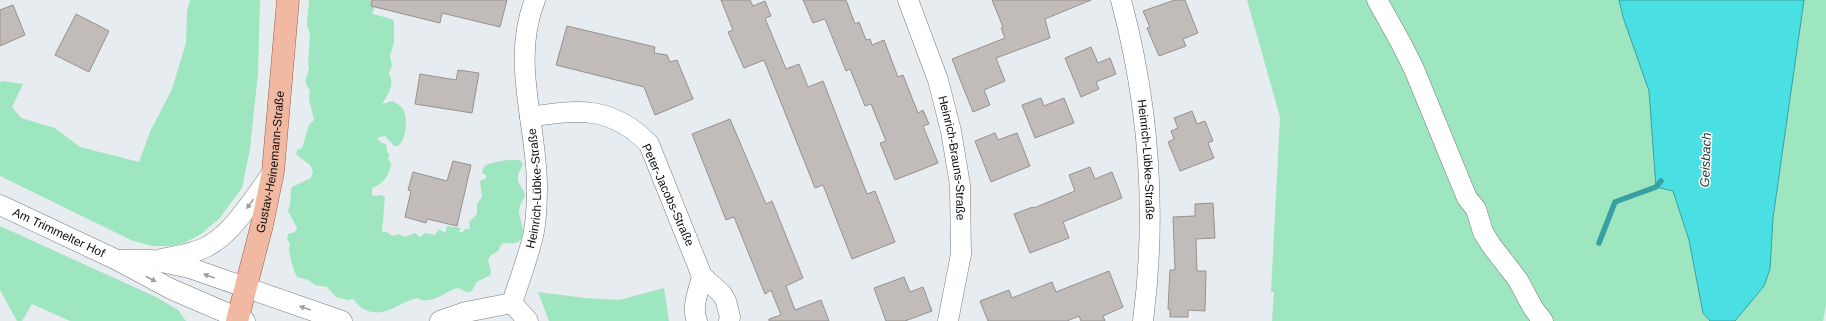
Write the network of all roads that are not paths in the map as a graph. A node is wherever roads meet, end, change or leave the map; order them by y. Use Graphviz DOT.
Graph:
graph roads {
  1 [pos="288,0"];
  2 [pos="535,0"];
  3 [pos="908,0"];
  4 [pos="1121,0"];
  5 [pos="1377,0"];
  6 [pos="530,117"];
  7 [pos="273,172"];
  8 [pos="0,205"];
  9 [pos="117,260"];
  10 [pos="152,260"];
  11 [pos="702,276"];
  12 [pos="246,289"];
  13 [pos="512,303"];
  14 [pos="240,320"];
  15 [pos="342,321"];
  16 [pos="440,321"];
  17 [pos="528,321"];
  18 [pos="697,321"];
  19 [pos="730,321"];
  20 [pos="948,321"];
  21 [pos="1143,321"];
  22 [pos="1543,321"];
  1 -- 7 [label="main road, Gustav-Heinemann-Straße"];
  2 -- 6 [label="street, Heinrich-Lübke-Straße"];
  3 -- 20 [label="street, Heinrich-Brauns-Straße"];
  4 -- 21 [label="street, Heinrich-Lübke-Straße"];
  5 -- 22 [label="street"];
  6 -- 11 [label="street, Peter-Jacobs-Straße"];
  6 -- 13 [label="street, Heinrich-Lübke-Straße"];
  7 -- 10 [label="street, Am Trimmelter Hof, one-way"];
  7 -- 12 [label="main road, Gustav-Heinemann-Straße"];
  8 -- 9 [label="street, Am Trimmelter Hof"];
  9 -- 10 [label="street, Am Trimmelter Hof"];
  9 -- 14 [label="street, Am Trimmelter Hof, one-way"];
  12 -- 10 [label="street, Am Trimmelter Hof, one-way"];
  11 -- 18 [label="street"];
  11 -- 19 [label="street, Peter-Jacobs-Straße"];
  12 -- 14 [label="main road, Gustav-Heinemann-Straße"];
  15 -- 12 [label="street, one-way"];
  13 -- 16 [label="street"];
  13 -- 17 [label="street"];
}
